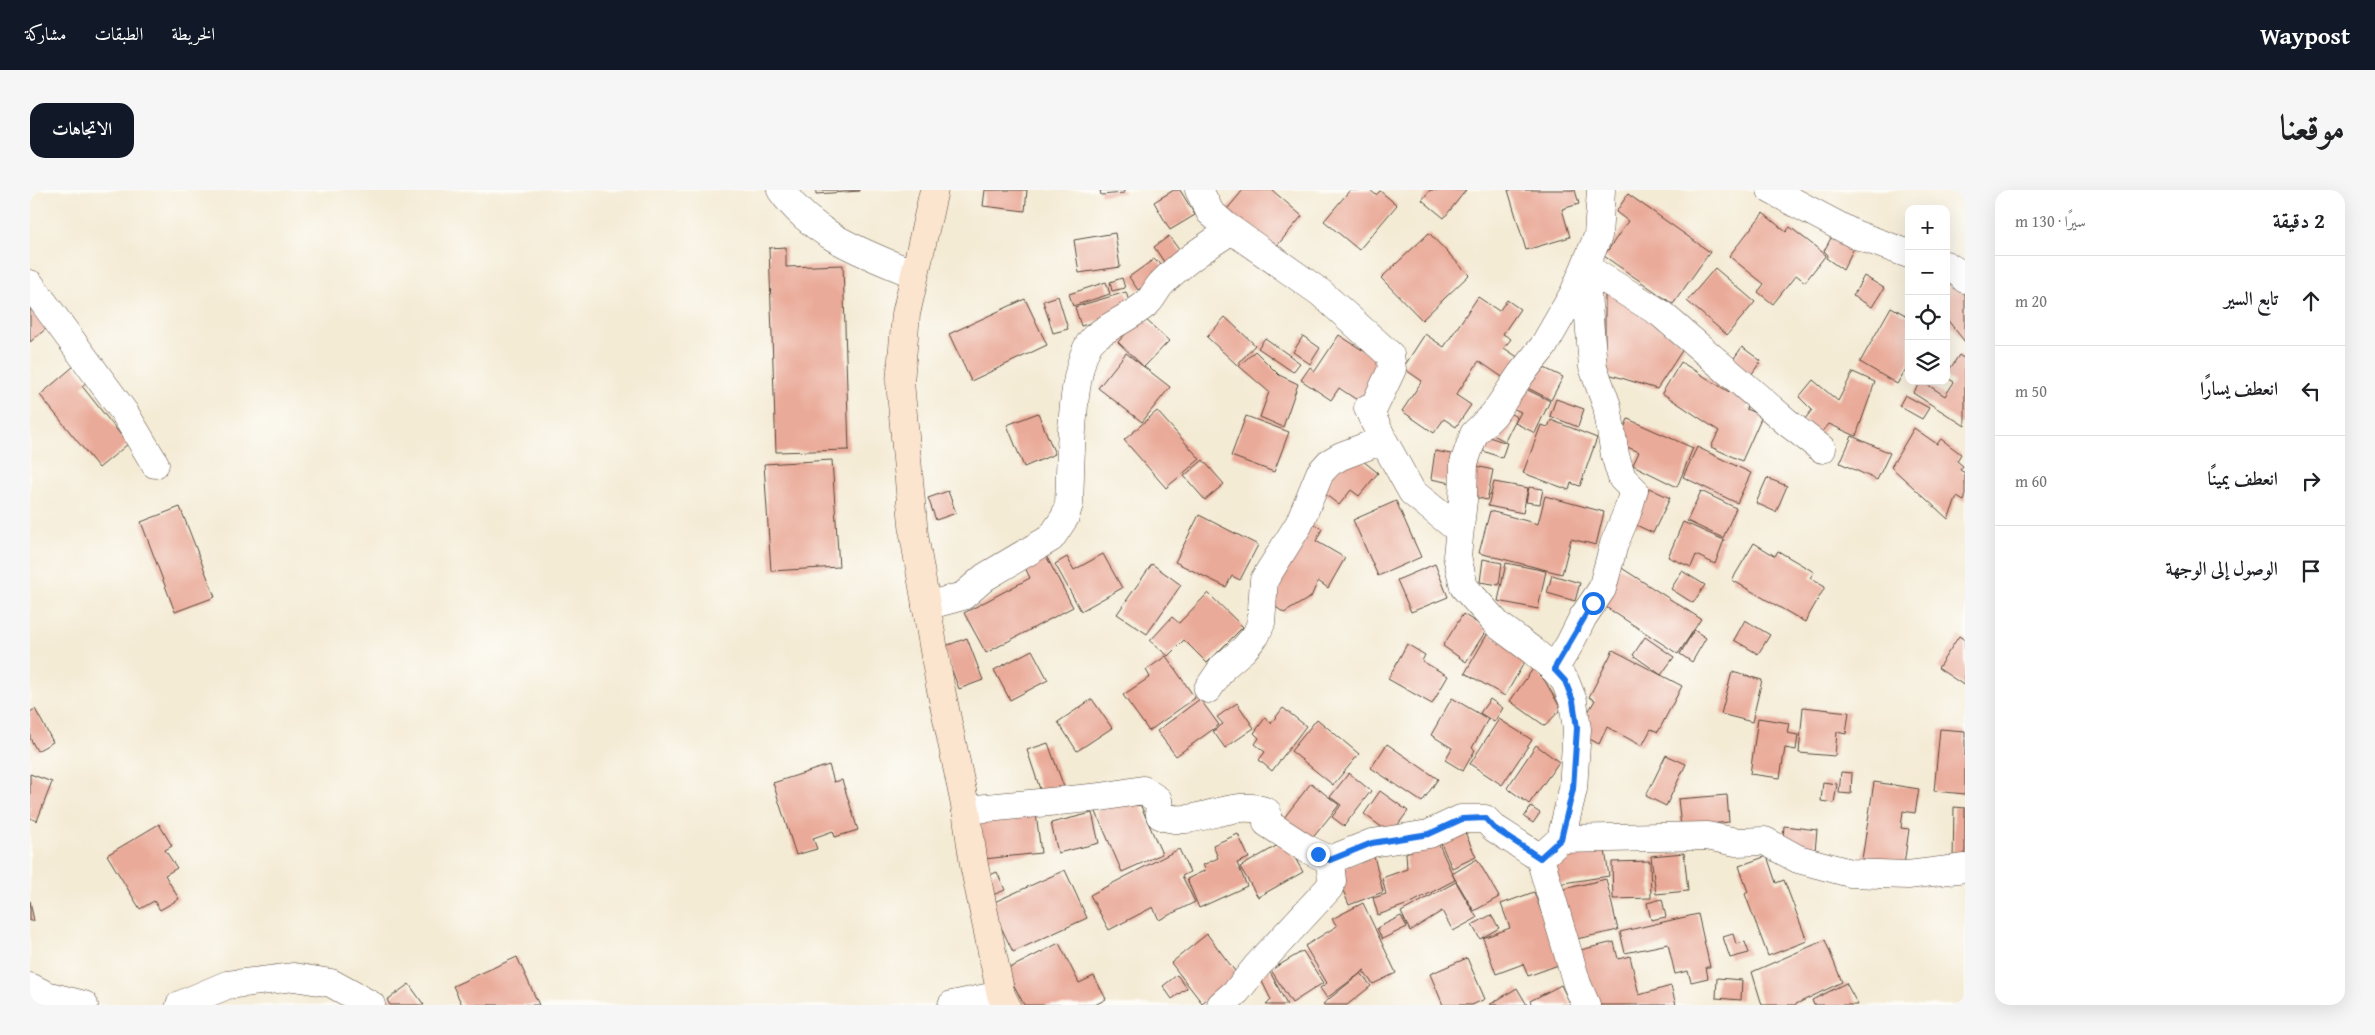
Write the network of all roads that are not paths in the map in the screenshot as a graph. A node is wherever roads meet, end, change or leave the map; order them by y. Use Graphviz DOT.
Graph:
graph roads {
  1 [pos="782,190"];
  2 [pos="934,190"];
  3 [pos="1199,190"];
  4 [pos="1601,190"];
  5 [pos="1771,190"];
  6 [pos="1232,230"];
  7 [pos="1905,253"];
  8 [pos="1584,267"];
  9 [pos="1950,267"];
  10 [pos="914,274"];
  11 [pos="1965,280"];
  12 [pos="30,284"];
  13 [pos="1383,440"];
  14 [pos="1822,450"];
  15 [pos="155,464"];
  16 [pos="1459,530"];
  17 [pos="926,606"];
  18 [pos="1554,669"];
  19 [pos="1208,688"];
  20 [pos="966,810"];
  21 [pos="1561,839"];
  22 [pos="1540,858"];
  23 [pos="1330,860"];
  24 [pos="1965,868"];
  25 [pos="30,987"];
  26 [pos="1004,1000"];
  27 [pos="70,1003"];
  28 [pos="180,1005"];
  29 [pos="371,1005"];
  30 [pos="952,1005"];
  31 [pos="1221,1005"];
  32 [pos="1586,1005"];
  1 -- 10 [label="street"];
  2 -- 10 [label="street"];
  3 -- 6 [label="street"];
  4 -- 8 [label="street"];
  5 -- 7 [label="street"];
  6 -- 13 [label="street"];
  6 -- 17 [label="street"];
  8 -- 14 [label="street"];
  8 -- 16 [label="street"];
  8 -- 18 [label="street"];
  9 -- 11 [label="street"];
  10 -- 17 [label="street"];
  12 -- 15 [label="street"];
  13 -- 16 [label="street"];
  13 -- 19 [label="street"];
  16 -- 18 [label="street"];
  17 -- 20 [label="street"];
  18 -- 21 [label="street"];
  20 -- 23 [label="street"];
  20 -- 26 [label="street"];
  21 -- 22 [label="street"];
  21 -- 24 [label="street"];
  22 -- 23 [label="street"];
  22 -- 32 [label="street"];
  23 -- 31 [label="street"];
  25 -- 27 [label="street"];
  26 -- 30 [label="street"];
  28 -- 29 [label="street"];
}
